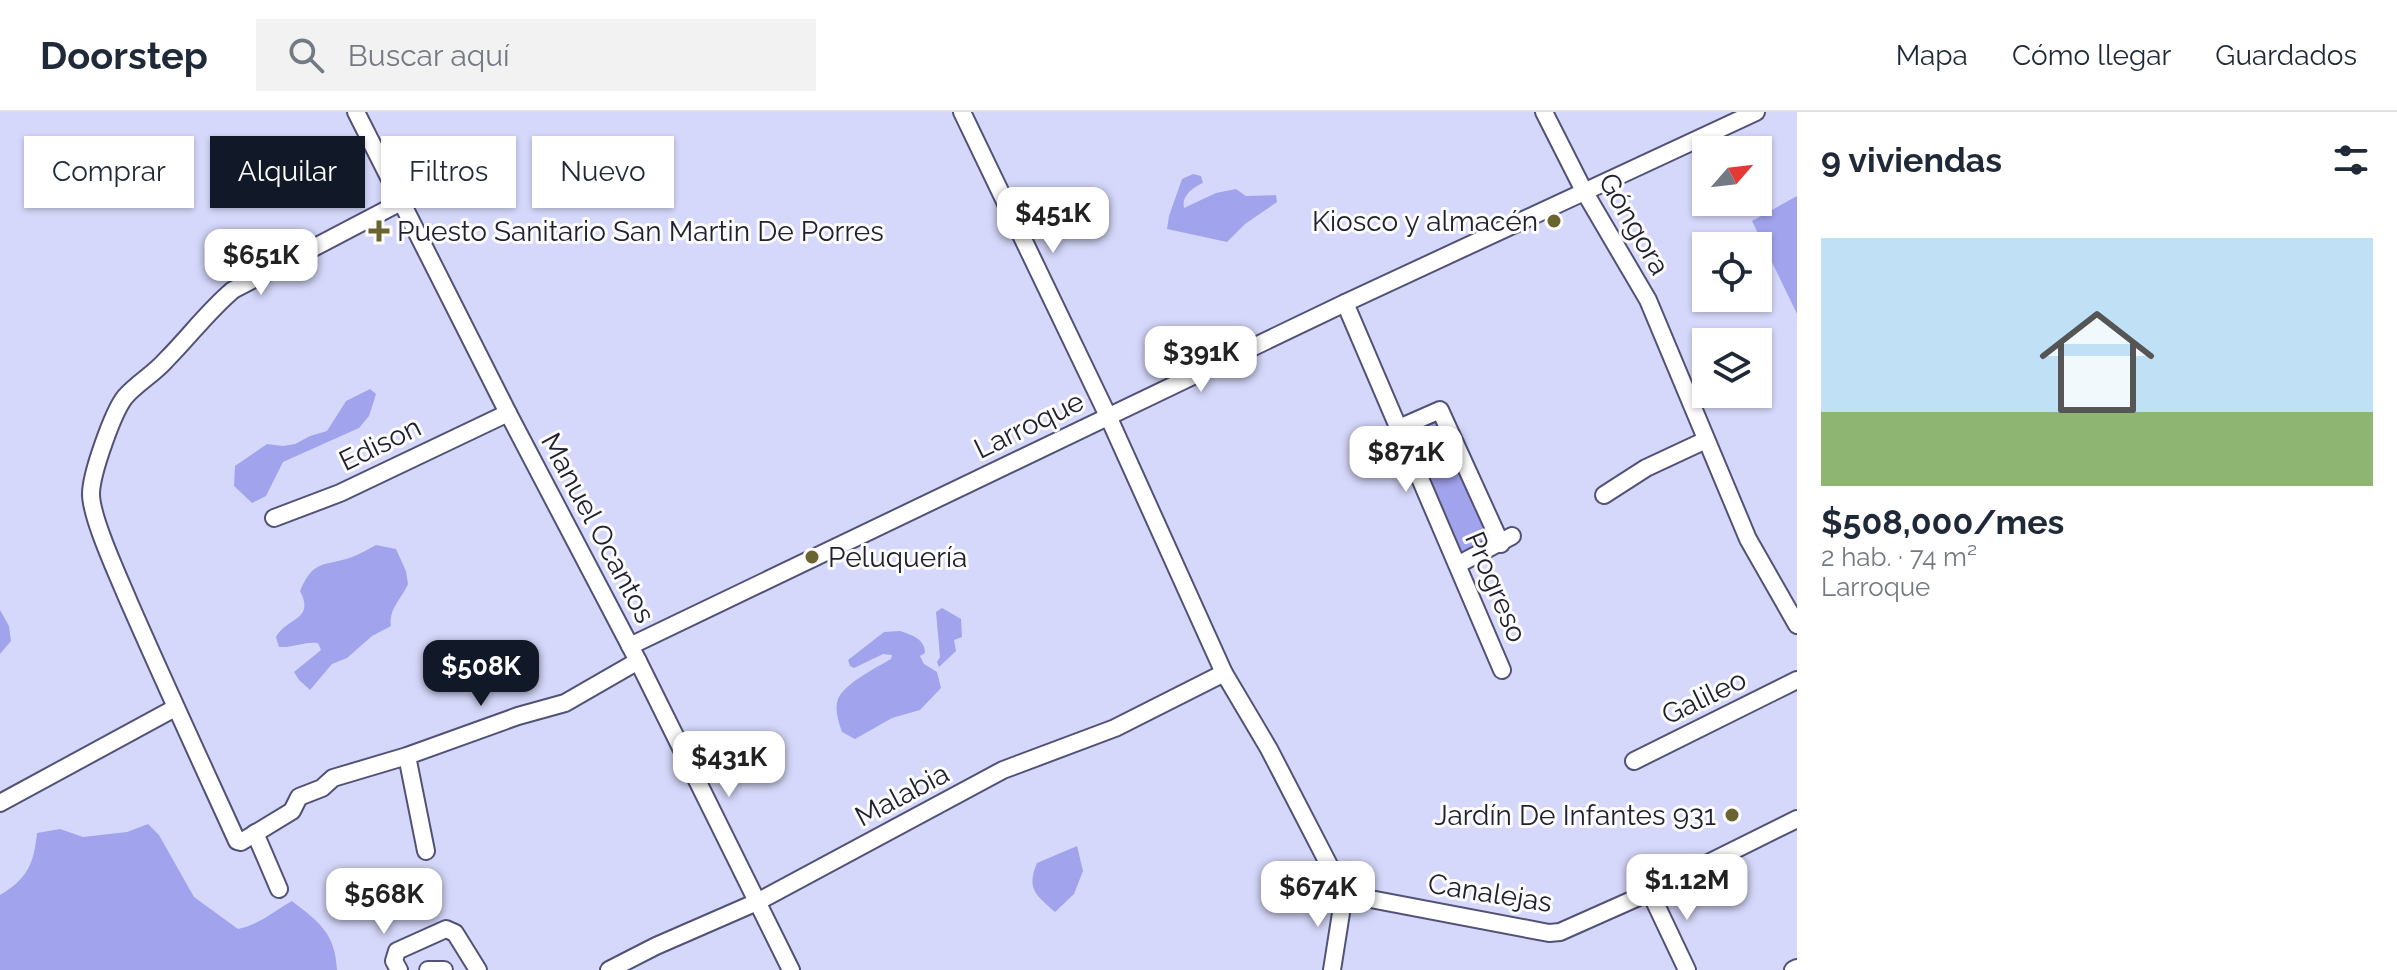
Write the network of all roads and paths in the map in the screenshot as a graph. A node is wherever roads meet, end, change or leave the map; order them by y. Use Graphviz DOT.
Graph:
graph roads {
  1 [pos="356,112"];
  2 [pos="962,112"];
  3 [pos="1544,112"];
  4 [pos="1756,112"];
  5 [pos="381,162"];
  6 [pos="1584,191"];
  7 [pos="390,208"];
  8 [pos="404,208"];
  9 [pos="1345,303"];
  10 [pos="508,413"];
  11 [pos="1108,416"];
  12 [pos="1399,428"];
  13 [pos="1706,440"];
  14 [pos="1604,495"];
  15 [pos="274,518"];
  16 [pos="1459,564"];
  17 [pos="1797,625"];
  18 [pos="634,653"];
  19 [pos="1502,670"];
  20 [pos="1224,673"];
  21 [pos="1797,680"];
  22 [pos="175,708"];
  23 [pos="407,756"];
  24 [pos="1634,761"];
  25 [pos="0,803"];
  26 [pos="1797,819"];
  27 [pos="255,833"];
  28 [pos="426,851"];
  29 [pos="279,889"];
  30 [pos="1650,892"];
  31 [pos="1344,894"];
  32 [pos="757,902"];
  33 [pos="399,970"];
  34 [pos="428,970"];
  35 [pos="444,970"];
  36 [pos="478,970"];
  37 [pos="609,970"];
  38 [pos="791,970"];
  39 [pos="1332,970"];
  40 [pos="1687,970"];
  1 -- 5 [label="street, Manuel Ocantos"];
  2 -- 11 [label="street"];
  3 -- 6 [label="street, Góngora"];
  4 -- 6 [label="street, Larroque"];
  6 -- 9 [label="street, Larroque"];
  6 -- 13 [label="street, Góngora"];
  7 -- 22 [label="street"];
  8 -- 10 [label="street, Manuel Ocantos"];
  9 -- 11 [label="street, Larroque"];
  9 -- 12 [label="street, Progreso"];
  10 -- 15 [label="street, Edison"];
  10 -- 18 [label="street, Manuel Ocantos"];
  11 -- 18 [label="street, Larroque"];
  11 -- 20 [label="street"];
  12 -- 16 [label="street, Progreso"];
  12 -- 16 [label="street"];
  13 -- 14 [label="street"];
  13 -- 17 [label="street, Góngora"];
  16 -- 19 [label="street, Progreso"];
  18 -- 23 [label="street, Larroque"];
  18 -- 32 [label="street, Manuel Ocantos"];
  20 -- 31 [label="street"];
  20 -- 32 [label="street, Malabia"];
  21 -- 24 [label="street, Galileo"];
  22 -- 25 [label="street"];
  22 -- 27 [label="street"];
  23 -- 27 [label="street, Larroque"];
  23 -- 28 [label="street"];
  26 -- 30 [label="street, Canalejas"];
  27 -- 29 [label="street"];
  30 -- 31 [label="street, Canalejas"];
  30 -- 40 [label="street"];
  31 -- 39 [label="street"];
  32 -- 37 [label="street, Malabia"];
  32 -- 38 [label="street, Manuel Ocantos"];
  33 -- 36 [label="street"];
  34 -- 35 [label="street"];
}
